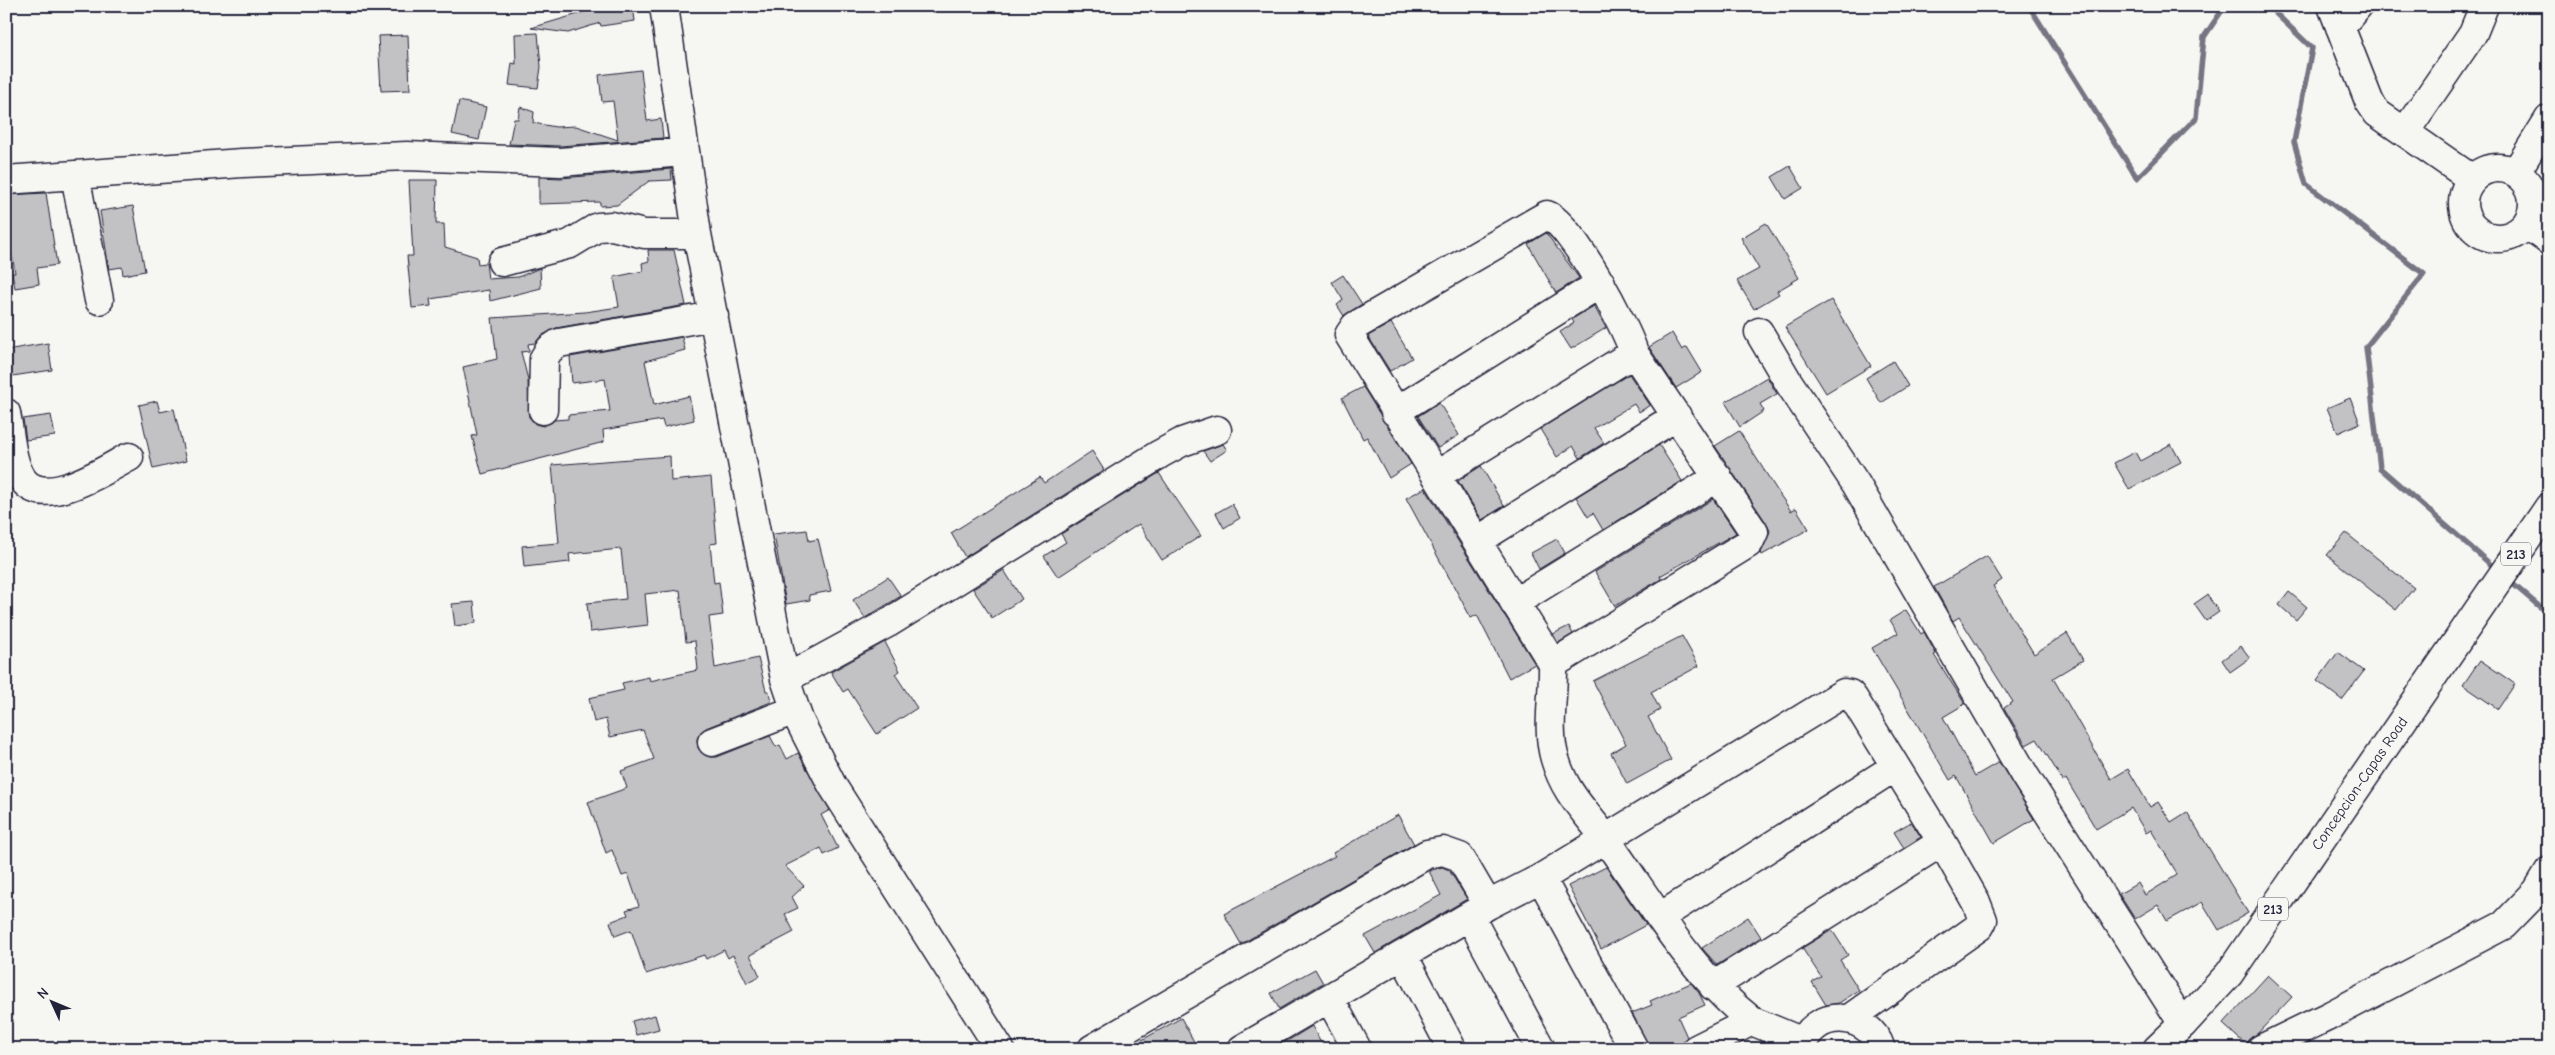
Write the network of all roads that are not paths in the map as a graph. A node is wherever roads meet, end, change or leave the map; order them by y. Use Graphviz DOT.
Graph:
graph roads {
  1 [pos="664,6"];
  2 [pos="2358,6"];
  3 [pos="2484,6"];
  4 [pos="2336,16"];
  5 [pos="2549,119"];
  6 [pos="2405,132"];
  7 [pos="684,152"];
  8 [pos="2516,172"];
  9 [pos="75,175"];
  10 [pos="6,180"];
  11 [pos="2472,180"];
  12 [pos="2527,225"];
  13 [pos="697,234"];
  14 [pos="2549,242"];
  15 [pos="502,262"];
  16 [pos="1601,283"];
  17 [pos="99,300"];
  18 [pos="714,316"];
  19 [pos="1759,332"];
  20 [pos="1634,353"];
  21 [pos="543,410"];
  22 [pos="1395,412"];
  23 [pos="6,413"];
  24 [pos="1677,416"];
  25 [pos="1217,430"];
  26 [pos="129,457"];
  27 [pos="1437,475"];
  28 [pos="1718,477"];
  29 [pos="2544,514"];
  30 [pos="1477,541"];
  31 [pos="1514,603"];
  32 [pos="1554,664"];
  33 [pos="785,679"];
  34 [pos="795,710"];
  35 [pos="712,742"];
  36 [pos="1895,767"];
  37 [pos="1606,839"];
  38 [pos="1942,842"];
  39 [pos="2549,871"];
  40 [pos="1541,878"];
  41 [pos="1479,911"];
  42 [pos="1660,917"];
  43 [pos="1403,955"];
  44 [pos="1713,986"];
  45 [pos="1330,999"];
  46 [pos="1849,1019"];
  47 [pos="1752,1021"];
  48 [pos="2183,1024"];
  49 [pos="1802,1045"];
  50 [pos="1255,1046"];
  51 [pos="1000,1049"];
  52 [pos="1092,1049"];
  53 [pos="1357,1049"];
  54 [pos="1452,1049"];
  55 [pos="1541,1049"];
  56 [pos="1634,1049"];
  57 [pos="1696,1049"];
  58 [pos="1881,1049"];
  59 [pos="2157,1049"];
  60 [pos="2261,1049"];
  1 -- 7 [label="street"];
  2 -- 4 [label="street"];
  3 -- 6 [label="street"];
  4 -- 6 [label="street"];
  5 -- 8 [label="street"];
  6 -- 11 [label="street"];
  7 -- 9 [label="street"];
  7 -- 13 [label="street"];
  8 -- 11 [label="street"];
  8 -- 12 [label="street"];
  9 -- 10 [label="street"];
  9 -- 17 [label="street"];
  11 -- 12 [label="street"];
  12 -- 14 [label="street"];
  13 -- 15 [label="street"];
  13 -- 18 [label="street"];
  16 -- 20 [label="street"];
  16 -- 22 [label="street"];
  16 -- 22 [label="street"];
  18 -- 21 [label="street"];
  18 -- 33 [label="street"];
  19 -- 48 [label="street"];
  20 -- 24 [label="street"];
  20 -- 27 [label="street"];
  22 -- 27 [label="street"];
  23 -- 26 [label="street"];
  24 -- 28 [label="street"];
  24 -- 30 [label="street"];
  25 -- 33 [label="street"];
  27 -- 30 [label="street"];
  28 -- 31 [label="street"];
  28 -- 32 [label="street"];
  29 -- 48 [label="street, Concepcion-Capas Road / 213"];
  30 -- 31 [label="street"];
  31 -- 32 [label="street"];
  32 -- 37 [label="street"];
  33 -- 34 [label="street"];
  34 -- 35 [label="street"];
  34 -- 51 [label="street"];
  36 -- 37 [label="street"];
  36 -- 38 [label="street"];
  36 -- 42 [label="street"];
  37 -- 40 [label="street"];
  37 -- 42 [label="street"];
  38 -- 44 [label="street"];
  38 -- 46 [label="street"];
  39 -- 60 [label="street"];
  40 -- 41 [label="street"];
  40 -- 56 [label="street"];
  41 -- 43 [label="street"];
  41 -- 52 [label="street"];
  41 -- 55 [label="street"];
  42 -- 44 [label="street"];
  43 -- 45 [label="street"];
  43 -- 54 [label="street"];
  44 -- 47 [label="street"];
  45 -- 50 [label="street"];
  45 -- 53 [label="street"];
  46 -- 49 [label="street"];
  46 -- 58 [label="street"];
  47 -- 49 [label="street"];
  47 -- 57 [label="street"];
  48 -- 59 [label="street, Concepcion-Capas Road / 213"];
}
